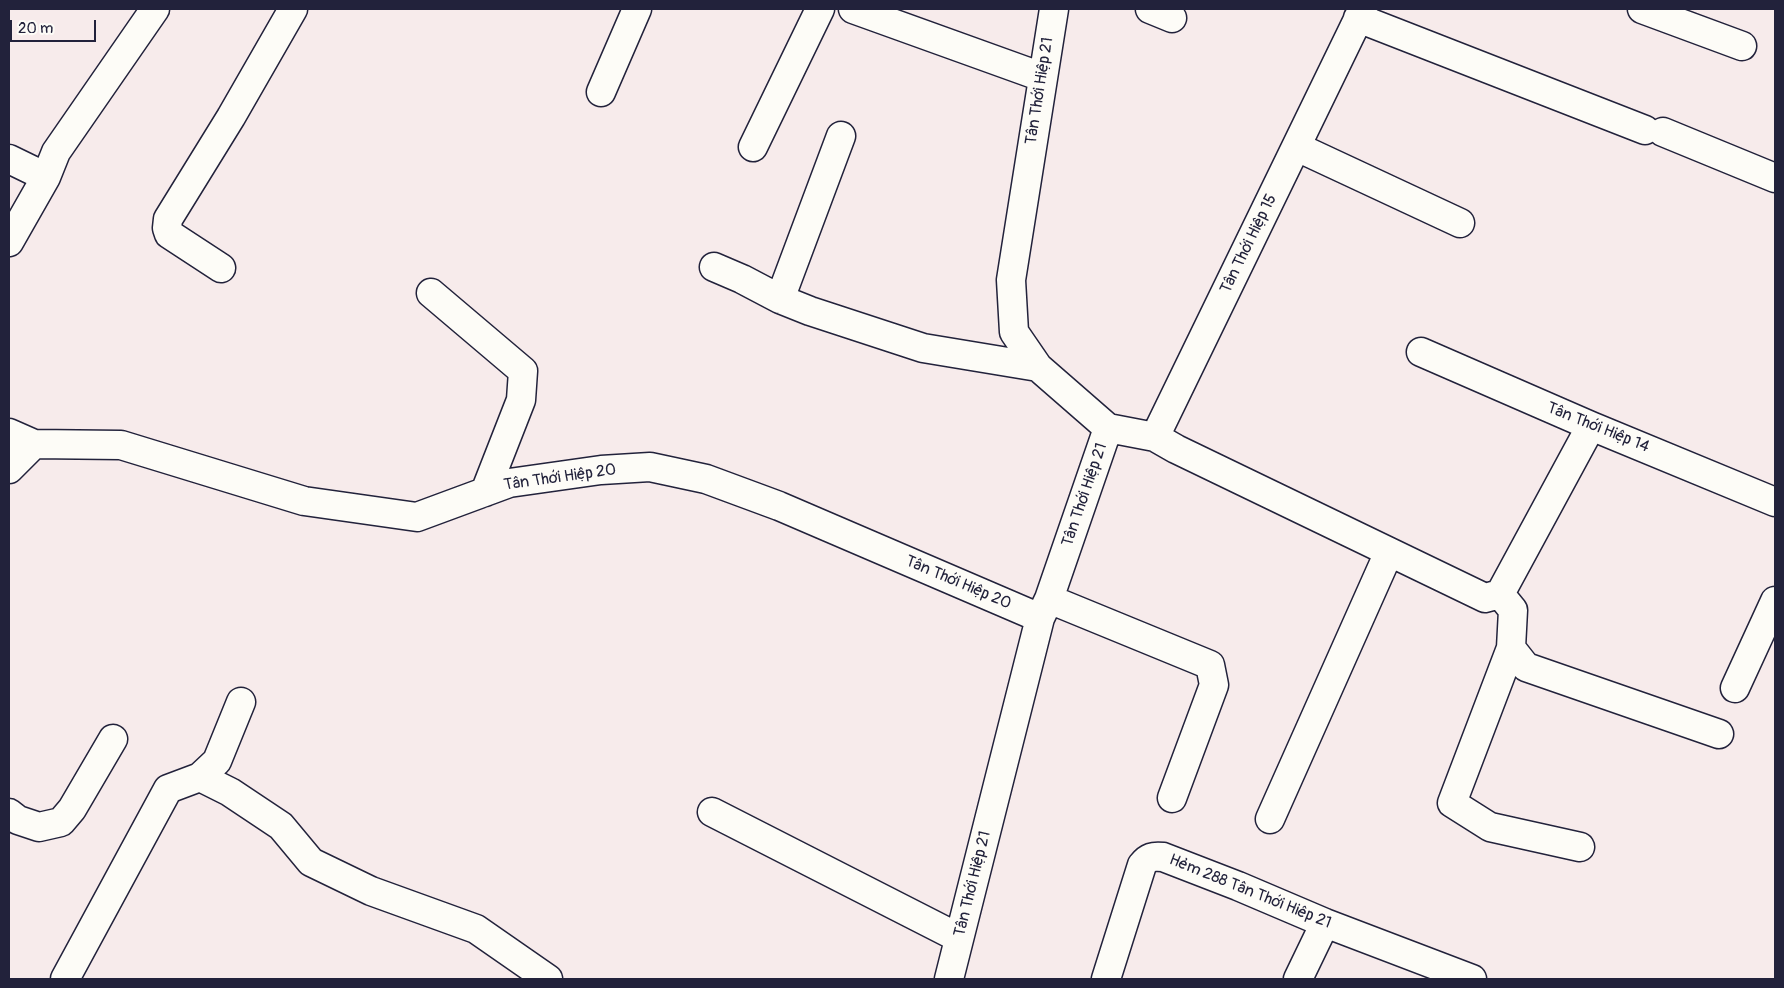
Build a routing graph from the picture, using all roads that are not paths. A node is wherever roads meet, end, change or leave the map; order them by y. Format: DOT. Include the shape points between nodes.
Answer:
graph roads {
  1 [pos="155,9"];
  2 [pos="293,9"];
  3 [pos="637,9"];
  4 [pos="820,9"];
  5 [pos="853,9"];
  6 [pos="1054,9"];
  7 [pos="1642,9"];
  8 [pos="885,14"];
  9 [pos="1361,14"];
  10 [pos="1742,46"];
  11 [pos="1042,77"];
  12 [pos="601,92"];
  13 [pos="840,136"];
  14 [pos="753,147"];
  15 [pos="1297,147"];
  16 [pos="9,159"];
  17 [pos="46,177"];
  18 [pos="1775,178"];
  19 [pos="1460,223"];
  20 [pos="9,242"];
  21 [pos="714,267"];
  22 [pos="221,268"];
  23 [pos="431,293"];
  24 [pos="780,299"];
  25 [pos="1421,352"];
  26 [pos="1038,367"];
  27 [pos="1591,426"];
  28 [pos="1108,428"];
  29 [pos="9,433"];
  30 [pos="1155,437"];
  31 [pos="34,444"];
  32 [pos="9,468"];
  33 [pos="485,492"];
  34 [pos="1775,502"];
  35 [pos="1389,552"];
  36 [pos="1500,594"];
  37 [pos="1775,601"];
  38 [pos="1045,608"];
  39 [pos="1511,648"];
  40 [pos="1735,688"];
  41 [pos="241,702"];
  42 [pos="1719,734"];
  43 [pos="113,739"];
  44 [pos="200,777"];
  45 [pos="1172,798"];
  46 [pos="712,812"];
  47 [pos="9,813"];
  48 [pos="1270,819"];
  49 [pos="1580,847"];
  50 [pos="1325,923"];
  51 [pos="959,938"];
  52 [pos="65,979"];
  53 [pos="548,979"];
  54 [pos="949,979"];
  55 [pos="1106,979"];
  56 [pos="1298,979"];
  57 [pos="1472,979"];
  1 -- 17 [label="street" via="56,152"];
  2 -- 22 [label="street" via="168,219 169,234"];
  3 -- 12 [label="street"];
  4 -- 14 [label="street"];
  5 -- 8 [label="street"];
  6 -- 11 [label="street, Tân Thới Hiệp 21"];
  7 -- 10 [label="street"];
  8 -- 11 [label="street"];
  9 -- 15 [label="street, Tân Thới Hiệp 15"];
  9 -- 18 [label="street"];
  11 -- 26 [label="street, Tân Thới Hiệp 21" via="1011,280 1014,332"];
  13 -- 24 [label="street"];
  15 -- 19 [label="street"];
  15 -- 30 [label="street, Tân Thới Hiệp 15"];
  16 -- 17 [label="street"];
  17 -- 20 [label="street"];
  21 -- 24 [label="street"];
  23 -- 33 [label="street" via="523,371 521,400"];
  24 -- 26 [label="street" via="924,348"];
  25 -- 27 [label="street, Tân Thới Hiệp 14"];
  26 -- 28 [label="street, Tân Thới Hiệp 21"];
  27 -- 34 [label="street, Tân Thới Hiệp 14"];
  27 -- 36 [label="street"];
  28 -- 30 [label="street"];
  28 -- 38 [label="street, Tân Thới Hiệp 21"];
  29 -- 31 [label="street, Tân Thới Hiệp 20"];
  30 -- 35 [label="street"];
  31 -- 32 [label="street"];
  31 -- 33 [label="street, Tân Thới Hiệp 20" via="121,445 304,501 417,517"];
  33 -- 38 [label="street, Tân Thới Hiệp 20" via="508,483 600,470 650,467 706,479"];
  35 -- 36 [label="street" via="1485,598"];
  35 -- 48 [label="street"];
  36 -- 39 [label="street" via="1513,610"];
  37 -- 40 [label="street"];
  38 -- 45 [label="street, Tân Thới Hiệp 20" via="1210,665 1214,685"];
  38 -- 51 [label="street, Tân Thới Hiệp 21"];
  39 -- 42 [label="street" via="1526,667"];
  39 -- 49 [label="street" via="1452,803 1490,827"];
  41 -- 44 [label="street" via="216,761"];
  43 -- 47 [label="street" via="61,822 39,827 18,820"];
  44 -- 52 [label="street" via="168,789"];
  44 -- 53 [label="street" via="230,792 281,826 312,862 370,890 476,929"];
  46 -- 51 [label="street"];
  50 -- 55 [label="street, Hẻm 288 Tân Thới Hiêp 21" via="1238,886 1154,856 1142,865"];
  50 -- 56 [label="street"];
  50 -- 57 [label="street, Hẻm 288 Tân Thới Hiêp 21"];
  51 -- 54 [label="street, Tân Thới Hiệp 21"];
}
